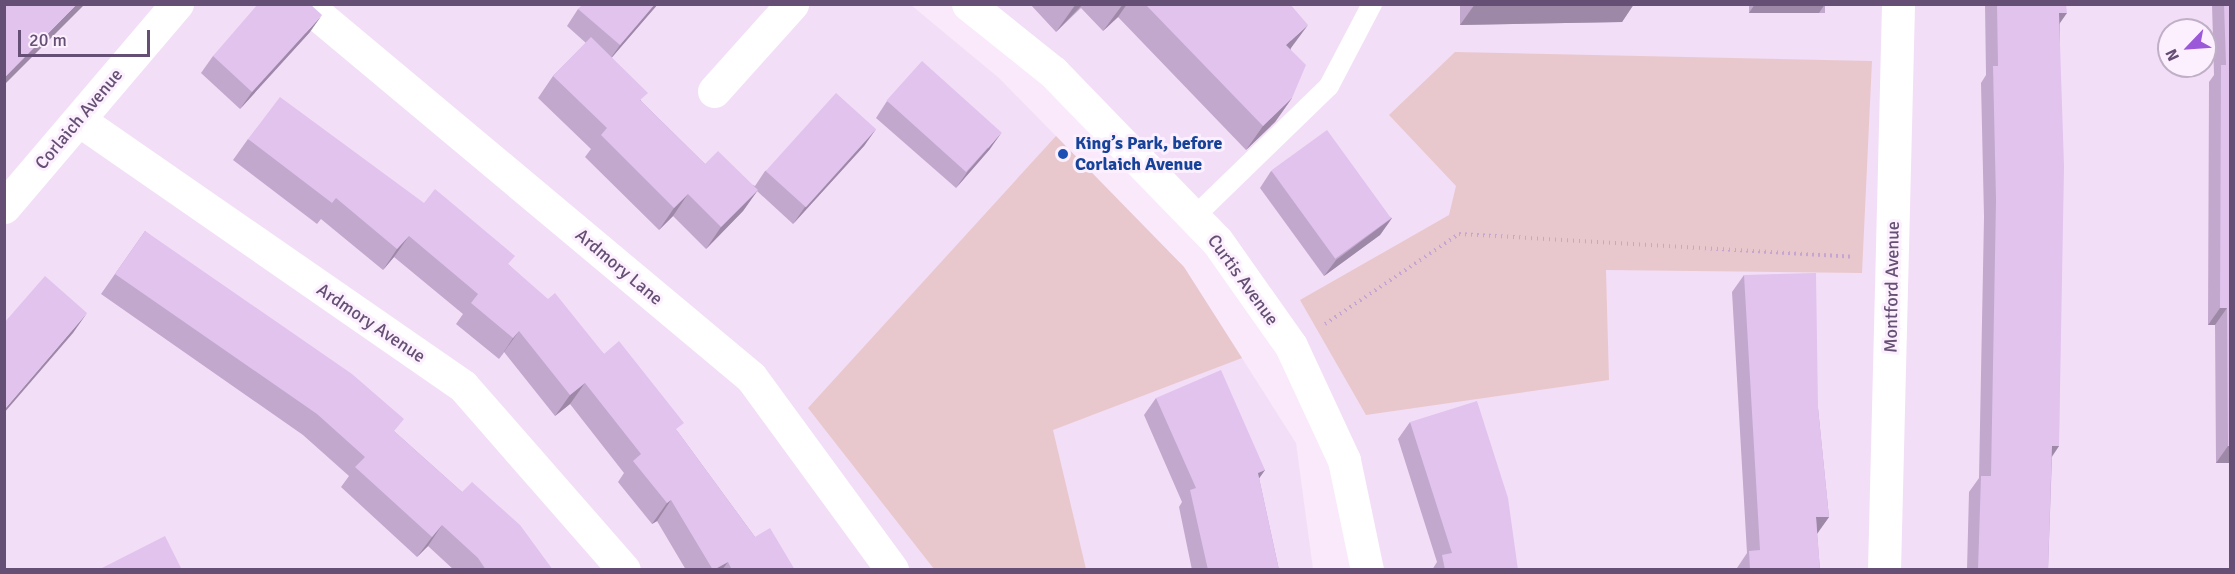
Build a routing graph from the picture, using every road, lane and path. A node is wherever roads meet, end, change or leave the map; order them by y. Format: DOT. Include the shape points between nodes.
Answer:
graph roads {
  1 [pos="177,4"];
  2 [pos="304,4"];
  3 [pos="792,4"];
  4 [pos="968,4"];
  5 [pos="1372,4"];
  6 [pos="1898,4"];
  7 [pos="714,91"];
  8 [pos="79,120"];
  9 [pos="4,207"];
  10 [pos="1194,217"];
  11 [pos="1893,259"];
  12 [pos="1292,346"];
  13 [pos="624,570"];
  14 [pos="892,570"];
  15 [pos="1367,570"];
  16 [pos="1884,570"];
  1 -- 8 [label="street, Corlaich Avenue"];
  2 -- 14 [label="street, Ardmory Lane" via="751,378"];
  3 -- 7 [label="street"];
  4 -- 10 [label="street, Curtis Avenue" via="1053,72"];
  5 -- 10 [label="lane" via="1329,86"];
  6 -- 11 [label="street, Montford Avenue"];
  8 -- 9 [label="street, Corlaich Avenue"];
  8 -- 13 [label="street, Ardmory Avenue" via="463,386"];
  10 -- 12 [label="street, Curtis Avenue"];
  11 -- 12 [label="path" via="1459,234"];
  11 -- 16 [label="street, Montford Avenue"];
  12 -- 15 [label="street, Curtis Avenue" via="1344,460"];
}
